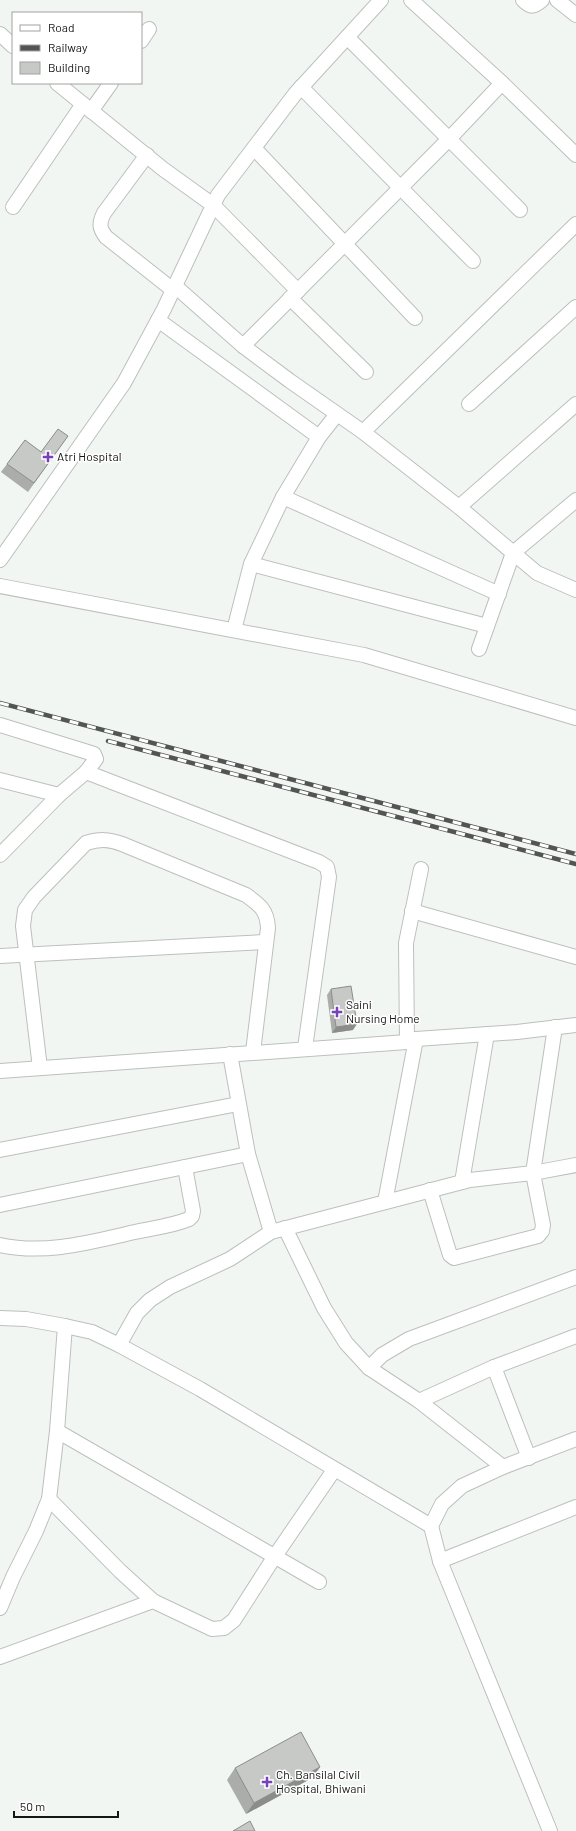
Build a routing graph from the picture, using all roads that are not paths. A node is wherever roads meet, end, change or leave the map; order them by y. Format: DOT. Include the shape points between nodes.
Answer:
graph roads {
  1 [pos="381,0"];
  2 [pos="411,0"];
  3 [pos="523,0"];
  4 [pos="542,0"];
  5 [pos="557,0"];
  6 [pos="576,15"];
  7 [pos="149,29"];
  8 [pos="0,34"];
  9 [pos="347,37"];
  10 [pos="142,39"];
  11 [pos="12,45"];
  12 [pos="502,83"];
  13 [pos="58,84"];
  14 [pos="110,84"];
  15 [pos="301,87"];
  16 [pos="87,107"];
  17 [pos="449,139"];
  18 [pos="254,148"];
  19 [pos="147,155"];
  20 [pos="576,155"];
  21 [pos="400,187"];
  22 [pos="214,205"];
  23 [pos="14,207"];
  24 [pos="520,210"];
  25 [pos="576,224"];
  26 [pos="345,244"];
  27 [pos="473,261"];
  28 [pos="174,288"];
  29 [pos="294,294"];
  30 [pos="576,307"];
  31 [pos="415,318"];
  32 [pos="158,320"];
  33 [pos="243,346"];
  34 [pos="366,372"];
  35 [pos="469,404"];
  36 [pos="576,404"];
  37 [pos="338,414"];
  38 [pos="363,432"];
  39 [pos="319,437"];
  40 [pos="283,497"];
  41 [pos="576,500"];
  42 [pos="458,507"];
  43 [pos="513,553"];
  44 [pos="0,560"];
  45 [pos="251,564"];
  46 [pos="0,586"];
  47 [pos="574,588"];
  48 [pos="499,594"];
  49 [pos="487,626"];
  50 [pos="234,630"];
  51 [pos="479,649"];
  52 [pos="576,718"];
  53 [pos="0,726"];
  54 [pos="86,772"];
  55 [pos="0,780"];
  56 [pos="59,795"];
  57 [pos="0,856"];
  58 [pos="421,869"];
  59 [pos="412,911"];
  60 [pos="265,942"];
  61 [pos="27,954"];
  62 [pos="0,956"];
  63 [pos="576,957"];
  64 [pos="576,1024"];
  65 [pos="555,1027"];
  66 [pos="487,1034"];
  67 [pos="412,1040"];
  68 [pos="305,1048"];
  69 [pos="253,1052"];
  70 [pos="230,1054"];
  71 [pos="40,1068"];
  72 [pos="0,1071"];
  73 [pos="238,1104"];
  74 [pos="0,1150"];
  75 [pos="248,1154"];
  76 [pos="576,1165"];
  77 [pos="185,1167"];
  78 [pos="533,1173"];
  79 [pos="462,1182"];
  80 [pos="430,1190"];
  81 [pos="385,1202"];
  82 [pos="0,1205"];
  83 [pos="285,1228"];
  84 [pos="271,1232"];
  85 [pos="0,1245"];
  86 [pos="576,1277"];
  87 [pos="0,1318"];
  88 [pos="65,1326"];
  89 [pos="576,1336"];
  90 [pos="119,1345"];
  91 [pos="494,1367"];
  92 [pos="369,1368"];
  93 [pos="419,1401"];
  94 [pos="58,1431"];
  95 [pos="576,1439"];
  96 [pos="528,1458"];
  97 [pos="503,1467"];
  98 [pos="334,1470"];
  99 [pos="49,1499"];
  100 [pos="576,1507"];
  101 [pos="431,1526"];
  102 [pos="275,1556"];
  103 [pos="440,1561"];
  104 [pos="319,1582"];
  105 [pos="153,1601"];
  106 [pos="0,1608"];
  107 [pos="0,1657"];
  108 [pos="550,1831"];
  1 -- 9 [label="street"];
  2 -- 12 [label="street"];
  3 -- 4 [label="street" via="531,6"];
  5 -- 6 [label="street"];
  7 -- 10 [label="street"];
  8 -- 11 [label="street"];
  9 -- 15 [label="street"];
  9 -- 17 [label="street"];
  12 -- 17 [label="street"];
  12 -- 20 [label="street"];
  13 -- 16 [label="street"];
  14 -- 16 [label="street"];
  15 -- 18 [label="street"];
  15 -- 21 [label="street"];
  16 -- 19 [label="street"];
  16 -- 23 [label="street"];
  17 -- 21 [label="street"];
  17 -- 24 [label="street"];
  18 -- 22 [label="street" via="218,195"];
  18 -- 26 [label="street"];
  19 -- 22 [label="street"];
  19 -- 28 [label="street" via="104,213 100,229"];
  21 -- 26 [label="street"];
  21 -- 27 [label="street"];
  22 -- 28 [label="street"];
  22 -- 29 [label="street"];
  25 -- 38 [label="street"];
  26 -- 29 [label="street"];
  26 -- 31 [label="street"];
  28 -- 32 [label="street"];
  28 -- 33 [label="street"];
  29 -- 33 [label="street"];
  29 -- 34 [label="street"];
  30 -- 35 [label="street"];
  32 -- 39 [label="street"];
  32 -- 44 [label="street" via="124,383"];
  33 -- 37 [label="street"];
  36 -- 42 [label="street"];
  37 -- 38 [label="street"];
  37 -- 39 [label="street"];
  38 -- 42 [label="street"];
  39 -- 40 [label="street"];
  40 -- 45 [label="street"];
  40 -- 48 [label="street"];
  41 -- 43 [label="street"];
  42 -- 43 [label="street"];
  43 -- 47 [label="street" via="538,573"];
  43 -- 48 [label="street"];
  45 -- 49 [label="street"];
  45 -- 50 [label="street"];
  46 -- 50 [label="street"];
  48 -- 49 [label="street"];
  49 -- 51 [label="street"];
  50 -- 52 [label="street" via="364,655"];
  53 -- 54 [label="street" via="94,754 96,759"];
  54 -- 56 [label="street"];
  54 -- 68 [label="street" via="327,867 329,877"];
  55 -- 56 [label="street"];
  56 -- 57 [label="street"];
  58 -- 59 [label="street"];
  59 -- 63 [label="street"];
  59 -- 67 [label="street" via="406,943"];
  60 -- 61 [label="street"];
  60 -- 61 [label="street" via="267,918 260,904 246,895 122,844 98,840 86,843 34,897 25,910 23,926"];
  60 -- 69 [label="street"];
  61 -- 62 [label="street"];
  61 -- 71 [label="street"];
  64 -- 65 [label="street"];
  65 -- 66 [label="street"];
  65 -- 78 [label="street"];
  66 -- 67 [label="street"];
  66 -- 79 [label="street"];
  67 -- 68 [label="street"];
  67 -- 81 [label="street"];
  68 -- 69 [label="street"];
  69 -- 70 [label="street"];
  70 -- 71 [label="street"];
  70 -- 73 [label="street"];
  71 -- 72 [label="street"];
  73 -- 74 [label="street"];
  73 -- 75 [label="street"];
  75 -- 77 [label="street"];
  75 -- 84 [label="street"];
  76 -- 78 [label="street"];
  77 -- 82 [label="street"];
  77 -- 85 [label="street" via="193,1211 188,1219 52,1249"];
  78 -- 79 [label="street"];
  78 -- 80 [label="street" via="543,1225 538,1236 457,1258 450,1255"];
  79 -- 80 [label="street"];
  80 -- 81 [label="street"];
  81 -- 83 [label="street"];
  83 -- 84 [label="street"];
  83 -- 92 [label="street" via="324,1308 346,1343"];
  84 -- 90 [label="street" via="230,1259 170,1287 150,1300 137,1313"];
  86 -- 92 [label="street" via="409,1339 382,1356"];
  87 -- 88 [label="street" via="26,1319"];
  88 -- 90 [label="street" via="92,1332"];
  88 -- 94 [label="street"];
  89 -- 91 [label="street"];
  90 -- 98 [label="street" via="200,1389"];
  91 -- 93 [label="street"];
  91 -- 96 [label="street"];
  92 -- 93 [label="street"];
  93 -- 97 [label="street"];
  94 -- 99 [label="street"];
  94 -- 102 [label="street"];
  95 -- 96 [label="street"];
  96 -- 97 [label="street"];
  97 -- 101 [label="street" via="462,1486 442,1504"];
  98 -- 101 [label="street"];
  98 -- 102 [label="street"];
  99 -- 105 [label="street"];
  99 -- 106 [label="street"];
  100 -- 103 [label="street"];
  101 -- 103 [label="street"];
  102 -- 104 [label="street"];
  102 -- 105 [label="street" via="234,1620 224,1628 212,1629"];
  103 -- 108 [label="street"];
  105 -- 107 [label="street"];
}
